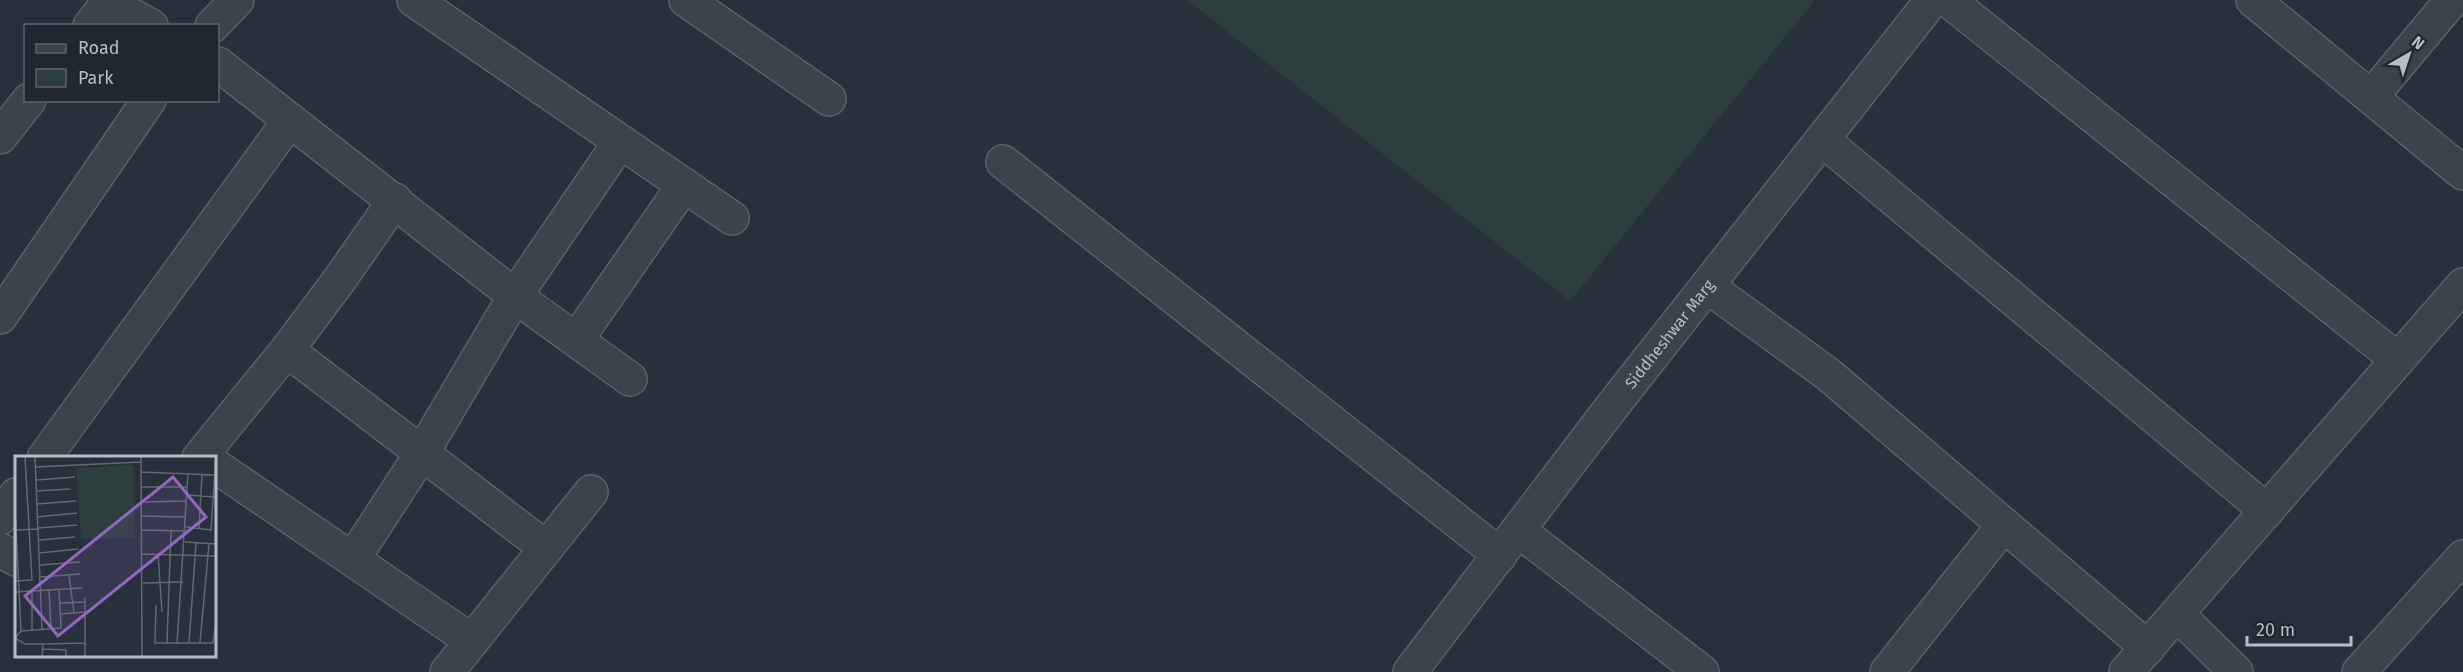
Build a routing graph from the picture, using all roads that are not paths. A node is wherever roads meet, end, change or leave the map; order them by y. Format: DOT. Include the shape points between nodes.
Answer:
graph roads {
  1 [pos="110,0"];
  2 [pos="237,0"];
  3 [pos="414,0"];
  4 [pos="686,0"];
  5 [pos="1932,0"];
  6 [pos="1948,0"];
  7 [pos="2253,0"];
  8 [pos="2452,0"];
  9 [pos="92,24"];
  10 [pos="148,24"];
  11 [pos="214,24"];
  12 [pos="219,65"];
  13 [pos="2371,97"];
  14 [pos="829,99"];
  15 [pos="27,102"];
  16 [pos="148,102"];
  17 [pos="290,120"];
  18 [pos="0,137"];
  19 [pos="1823,140"];
  20 [pos="620,142"];
  21 [pos="1003,162"];
  22 [pos="2463,173"];
  23 [pos="684,185"];
  24 [pos="395,200"];
  25 [pos="732,218"];
  26 [pos="1707,286"];
  27 [pos="515,296"];
  28 [pos="2458,301"];
  29 [pos="0,316"];
  30 [pos="577,339"];
  31 [pos="287,350"];
  32 [pos="2398,360"];
  33 [pos="630,379"];
  34 [pos="422,453"];
  35 [pos="45,456"];
  36 [pos="206,456"];
  37 [pos="216,467"];
  38 [pos="591,492"];
  39 [pos="15,496"];
  40 [pos="2267,511"];
  41 [pos="0,518"];
  42 [pos="2004,525"];
  43 [pos="1509,542"];
  44 [pos="546,548"];
  45 [pos="0,550"];
  46 [pos="2463,557"];
  47 [pos="15,559"];
  48 [pos="353,560"];
  49 [pos="2177,614"];
  50 [pos="472,641"];
  51 [pos="2148,648"];
  52 [pos="1687,667"];
  53 [pos="447,672"];
  54 [pos="1410,672"];
  55 [pos="1887,672"];
  56 [pos="2126,672"];
  57 [pos="2236,672"];
  58 [pos="2359,672"];
  1 -- 9 [label="street"];
  1 -- 10 [label="street"];
  2 -- 11 [label="street"];
  3 -- 20 [label="street"];
  4 -- 14 [label="street"];
  5 -- 19 [label="street, Siddheshwar Marg"];
  6 -- 32 [label="street"];
  7 -- 13 [label="street"];
  8 -- 13 [label="street"];
  12 -- 17 [label="street"];
  13 -- 22 [label="street"];
  15 -- 18 [label="street"];
  16 -- 29 [label="street"];
  17 -- 24 [label="street"];
  17 -- 35 [label="street"];
  19 -- 26 [label="street, Siddheshwar Marg"];
  19 -- 40 [label="street"];
  20 -- 23 [label="street"];
  20 -- 27 [label="street"];
  21 -- 43 [label="street"];
  23 -- 25 [label="street"];
  23 -- 30 [label="street"];
  24 -- 27 [label="street"];
  24 -- 31 [label="street"];
  26 -- 42 [label="street" via="1829,375"];
  26 -- 43 [label="street, Siddheshwar Marg"];
  27 -- 30 [label="street"];
  27 -- 34 [label="street"];
  28 -- 32 [label="street"];
  30 -- 33 [label="street"];
  31 -- 34 [label="street"];
  31 -- 36 [label="street"];
  32 -- 40 [label="street"];
  34 -- 44 [label="street"];
  34 -- 48 [label="street"];
  37 -- 48 [label="street"];
  38 -- 44 [label="street"];
  39 -- 41 [label="street"];
  40 -- 49 [label="street"];
  42 -- 51 [label="street"];
  42 -- 55 [label="street"];
  43 -- 52 [label="street"];
  43 -- 54 [label="street, Siddheshwar Marg"];
  44 -- 50 [label="street"];
  45 -- 47 [label="street"];
  46 -- 58 [label="street"];
  48 -- 50 [label="street"];
  49 -- 51 [label="street"];
  49 -- 57 [label="street"];
  50 -- 53 [label="street"];
  51 -- 56 [label="street"];
}
